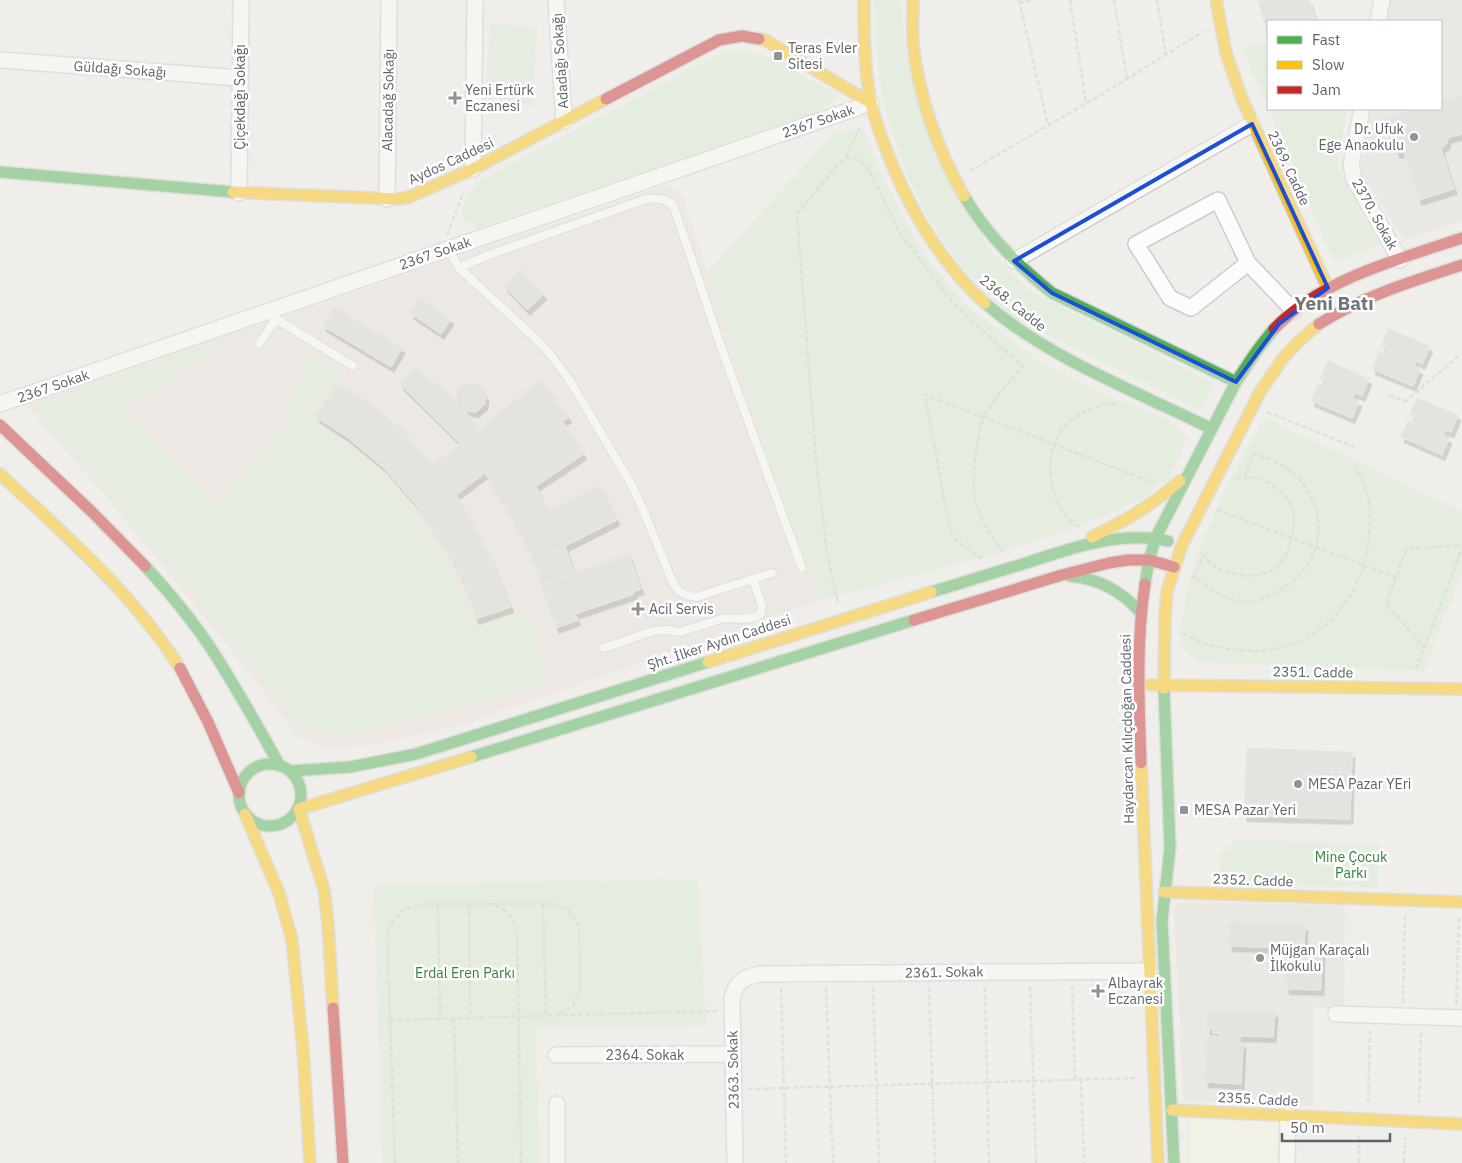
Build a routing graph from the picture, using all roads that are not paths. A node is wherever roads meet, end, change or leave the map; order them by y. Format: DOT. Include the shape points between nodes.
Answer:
graph roads {
  1 [pos="241,0"];
  2 [pos="389,0"];
  3 [pos="475,0"];
  4 [pos="556,0"];
  5 [pos="864,0"];
  6 [pos="912,0"];
  7 [pos="1216,0"];
  8 [pos="1382,0"];
  9 [pos="1378,20"];
  10 [pos="0,60"];
  11 [pos="240,78"];
  12 [pos="871,103"];
  13 [pos="1362,110"];
  14 [pos="564,121"];
  15 [pos="1252,124"];
  16 [pos="473,169"];
  17 [pos="0,172"];
  18 [pos="239,193"];
  19 [pos="387,199"];
  20 [pos="1462,238"];
  21 [pos="444,250"];
  22 [pos="1400,260"];
  23 [pos="1014,261"];
  24 [pos="1248,263"];
  25 [pos="1462,265"];
  26 [pos="460,268"];
  27 [pos="1328,288"];
  28 [pos="1294,311"];
  29 [pos="273,315"];
  30 [pos="259,344"];
  31 [pos="353,366"];
  32 [pos="1236,382"];
  33 [pos="0,404"];
  34 [pos="0,425"];
  35 [pos="1212,429"];
  36 [pos="1189,472"];
  37 [pos="0,474"];
  38 [pos="1156,537"];
  39 [pos="1182,545"];
  40 [pos="1057,553"];
  41 [pos="1149,560"];
  42 [pos="1174,567"];
  43 [pos="802,568"];
  44 [pos="772,573"];
  45 [pos="1062,575"];
  46 [pos="753,579"];
  47 [pos="1140,613"];
  48 [pos="604,648"];
  49 [pos="1164,684"];
  50 [pos="1138,685"];
  51 [pos="622,689"];
  52 [pos="1462,689"];
  53 [pos="628,709"];
  54 [pos="285,768"];
  55 [pos="239,793"];
  56 [pos="299,809"];
  57 [pos="245,814"];
  58 [pos="1164,892"];
  59 [pos="1461,902"];
  60 [pos="1149,970"];
  61 [pos="741,980"];
  62 [pos="1336,1014"];
  63 [pos="1458,1018"];
  64 [pos="733,1054"];
  65 [pos="556,1055"];
  66 [pos="557,1104"];
  67 [pos="1172,1110"];
  68 [pos="1288,1116"];
  69 [pos="1462,1124"];
  70 [pos="310,1163"];
  71 [pos="343,1163"];
  72 [pos="557,1163"];
  73 [pos="735,1163"];
  74 [pos="1158,1163"];
  75 [pos="1174,1163"];
  76 [pos="1287,1163"];
  1 -- 11 [label="street, Çiçekdağı Sokağı"];
  2 -- 19 [label="street, Alacadağ Sokağı"];
  3 -- 16 [label="street"];
  4 -- 14 [label="street, Adadağı Sokağı"];
  5 -- 12 [label="main road, 2368. Cadde" via="865,60"];
  6 -- 23 [label="main road" via="913,41 921,87 936,138 954,180 978,218"];
  7 -- 15 [label="main road, 2369. Cadde" via="1226,53"];
  8 -- 9 [label="street"];
  10 -- 11 [label="street, Güldağı Sokağı"];
  11 -- 18 [label="street, Çiçekdağı Sokağı"];
  12 -- 14 [label="main road, Aydos Caddesi" via="765,40 745,35 719,40"];
  12 -- 21 [label="street, 2367 Sokak"];
  12 -- 35 [label="main road, 2368. Cadde" via="894,170 914,215 932,244 976,295 1050,350"];
  13 -- 22 [label="street, 2370. Sokak" via="1352,172"];
  14 -- 16 [label="main road, Aydos Caddesi"];
  15 -- 23 [label="street"];
  15 -- 27 [label="main road, 2369. Cadde"];
  16 -- 19 [label="main road, Aydos Caddesi" via="409,197"];
  17 -- 18 [label="main road, Aydos Caddesi"];
  18 -- 19 [label="main road, Aydos Caddesi"];
  20 -- 22 [label="main road, Haydarcan Kılıçdoğan Caddesi"];
  21 -- 26 [label="lane"];
  21 -- 29 [label="street, 2367 Sokak"];
  22 -- 27 [label="main road, Haydarcan Kılıçdoğan Caddesi"];
  23 -- 32 [label="main road" via="1052,293"];
  24 -- 24 [label="street" via="1218,200 1136,244 1170,298 1191,308"];
  24 -- 28 [label="street"];
  25 -- 39 [label="main road" via="1360,302 1334,315 1310,332 1280,361 1258,392"];
  26 -- 43 [label="lane" via="646,199 658,198 673,205"];
  26 -- 46 [label="lane" via="536,339 570,381 630,482 677,590 696,597"];
  27 -- 28 [label="main road, Haydarcan Kılıçdoğan Caddesi"];
  28 -- 32 [label="main road, Haydarcan Kılıçdoğan Caddesi" via="1264,342"];
  29 -- 30 [label="lane"];
  29 -- 31 [label="lane"];
  29 -- 33 [label="street, 2367 Sokak"];
  32 -- 35 [label="main road, Haydarcan Kılıçdoğan Caddesi"];
  34 -- 54 [label="main road" via="136,556 180,606 215,655"];
  35 -- 36 [label="main road, Haydarcan Kılıçdoğan Caddesi"];
  36 -- 38 [label="main road, Haydarcan Kılıçdoğan Caddesi"];
  36 -- 40 [label="main road" via="1140,512"];
  37 -- 55 [label="main road" via="111,579 146,619 170,652 206,714"];
  38 -- 39 [label="main road"];
  38 -- 40 [label="main road, Şht. İlker Aydın Caddesi" via="1094,544"];
  38 -- 41 [label="main road, Haydarcan Kılıçdoğan Caddesi"];
  39 -- 42 [label="main road"];
  40 -- 51 [label="main road, Şht. İlker Aydın Caddesi"];
  41 -- 42 [label="main road"];
  41 -- 45 [label="main road" via="1109,563"];
  41 -- 47 [label="main road, Haydarcan Kılıçdoğan Caddesi"];
  42 -- 49 [label="main road" via="1167,591"];
  44 -- 46 [label="lane"];
  45 -- 47 [label="main road" via="1082,576 1112,586"];
  45 -- 53 [label="main road"];
  46 -- 48 [label="lane" via="762,606 758,616 725,618 680,632 653,631"];
  47 -- 50 [label="main road, Haydarcan Kılıçdoğan Caddesi"];
  49 -- 50 [label="main road, 2351. Cadde"];
  49 -- 52 [label="main road, 2351. Cadde"];
  49 -- 58 [label="main road" via="1170,848"];
  50 -- 60 [label="main road, Haydarcan Kılıçdoğan Caddesi"];
  51 -- 53 [label="main road"];
  51 -- 54 [label="main road, Şht. İlker Aydın Caddesi" via="416,754 350,767"];
  53 -- 56 [label="main road"];
  54 -- 55 [label="main road" via="271,764 260,766 244,778"];
  54 -- 56 [label="main road" via="301,788"];
  55 -- 57 [label="main road"];
  56 -- 57 [label="main road" via="293,817 275,826 255,823"];
  56 -- 71 [label="main road" via="324,890"];
  57 -- 70 [label="main road" via="279,893 292,940"];
  58 -- 59 [label="main road, 2352. Cadde"];
  58 -- 67 [label="main road" via="1162,921"];
  60 -- 61 [label="street, 2361. Sokak" via="761,974"];
  60 -- 74 [label="main road, Haydarcan Kılıçdoğan Caddesi"];
  61 -- 64 [label="street, 2363. Sokak" via="734,989"];
  62 -- 63 [label="street"];
  64 -- 65 [label="street, 2364. Sokak"];
  64 -- 73 [label="street, 2363. Sokak"];
  66 -- 72 [label="street"];
  67 -- 68 [label="main road, 2355. Cadde"];
  67 -- 75 [label="main road"];
  68 -- 69 [label="main road, 2355. Cadde"];
  68 -- 76 [label="street"];
}
